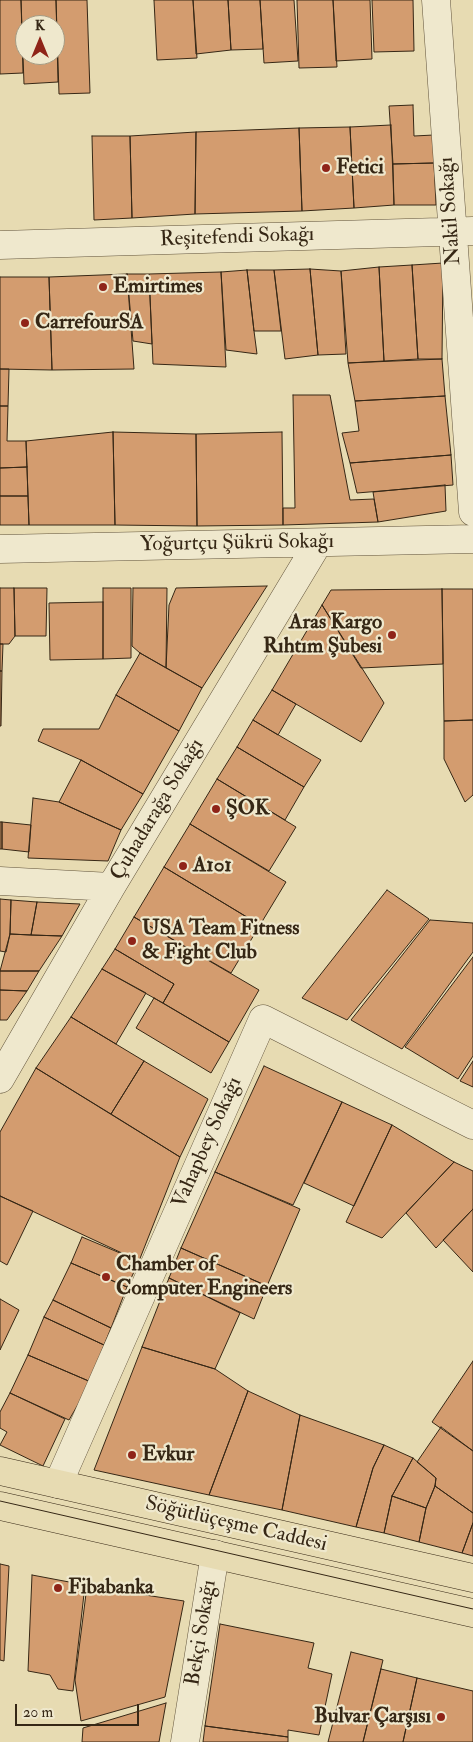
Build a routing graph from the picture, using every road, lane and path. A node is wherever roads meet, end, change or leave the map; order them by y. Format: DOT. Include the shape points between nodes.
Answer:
graph roads {
  1 [pos="436,0"];
  2 [pos="463,232"];
  3 [pos="0,245"];
  4 [pos="473,512"];
  5 [pos="473,539"];
  6 [pos="318,542"];
  7 [pos="0,549"];
  8 [pos="0,881"];
  9 [pos="111,887"];
  10 [pos="0,1079"];
  11 [pos="473,1125"];
  12 [pos="0,1471"];
  13 [pos="58,1484"];
  14 [pos="0,1506"];
  15 [pos="215,1554"];
  16 [pos="473,1578"];
  17 [pos="473,1613"];
  18 [pos="185,1742"];
  1 -- 2 [label="street, Nakil Sokağı"];
  2 -- 3 [label="street, Reşitefendi Sokağı"];
  2 -- 4 [label="street, Nakil Sokağı"];
  5 -- 6 [label="street, Yoğurtçu Şükrü Sokağı"];
  6 -- 7 [label="street, Yoğurtçu Şükrü Sokağı"];
  6 -- 9 [label="street, Çuhadarağa Sokağı"];
  8 -- 9 [label="street"];
  9 -- 10 [label="street, Çuhadarağa Sokağı"];
  11 -- 13 [label="street, Vahapbey Sokağı" via="262,1018"];
  12 -- 13 [label="main road, Söğütlüçeşme Caddesi"];
  13 -- 16 [label="main road, Söğütlüçeşme Caddesi"];
  14 -- 15 [label="main road, Söğütlüçeşme Caddesi"];
  15 -- 17 [label="main road, Söğütlüçeşme Caddesi"];
  15 -- 18 [label="street, Bekçi Sokağı"];
}
